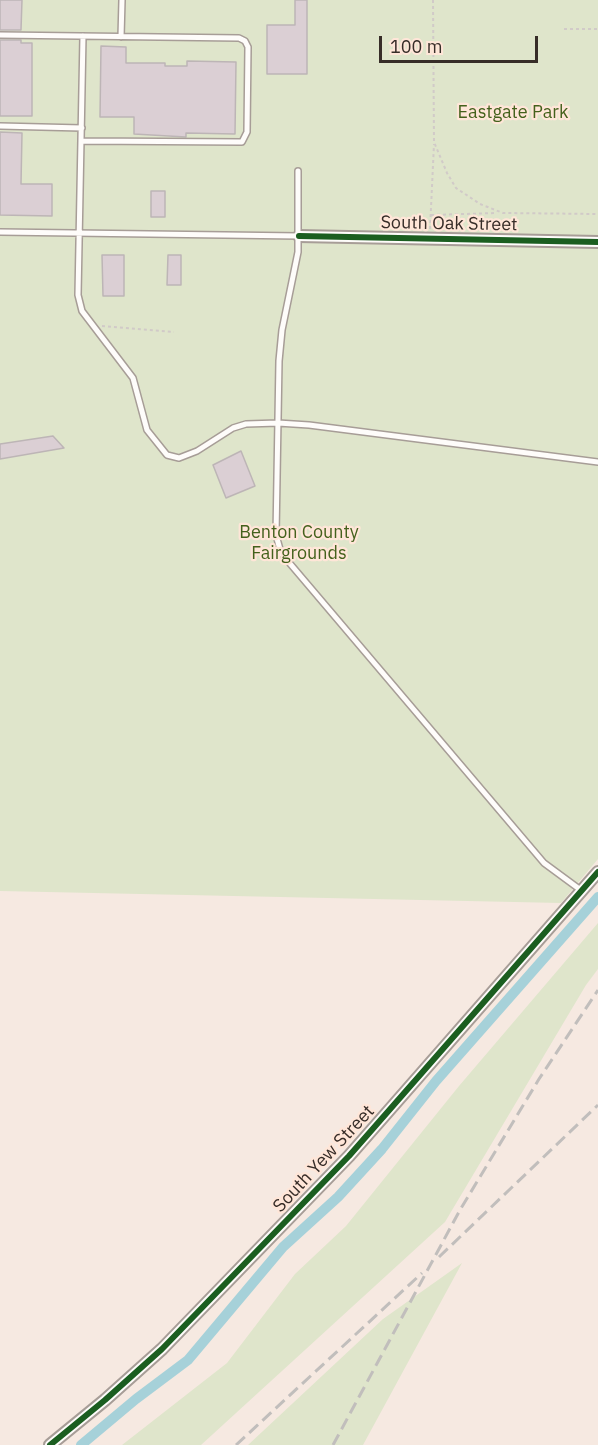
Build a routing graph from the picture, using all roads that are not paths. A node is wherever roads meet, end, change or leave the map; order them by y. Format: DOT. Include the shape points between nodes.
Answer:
graph roads {
  1 [pos="122,0"];
  2 [pos="0,35"];
  3 [pos="83,36"];
  4 [pos="121,37"];
  5 [pos="0,126"];
  6 [pos="81,128"];
  7 [pos="81,141"];
  8 [pos="298,171"];
  9 [pos="0,232"];
  10 [pos="80,232"];
  11 [pos="299,236"];
  12 [pos="598,243"];
  13 [pos="278,423"];
  14 [pos="598,462"];
  15 [pos="598,872"];
  16 [pos="582,891"];
  17 [pos="50,1445"];
  1 -- 4 [label="lane"];
  2 -- 3 [label="lane"];
  3 -- 4 [label="lane"];
  3 -- 6 [label="lane"];
  4 -- 7 [label="lane" via="245,41 245,139"];
  5 -- 6 [label="lane"];
  6 -- 7 [label="lane"];
  7 -- 10 [label="lane"];
  8 -- 11 [label="lane"];
  9 -- 10 [label="lane"];
  10 -- 11 [label="lane"];
  10 -- 13 [label="lane" via="81,311 133,378 147,430 167,455 178,458 197,451 246,424"];
  11 -- 12 [label="street, South Oak Street"];
  11 -- 13 [label="lane" via="282,330"];
  13 -- 14 [label="lane"];
  13 -- 16 [label="lane" via="276,535 281,553 544,863"];
  15 -- 16 [label="street, South Yew Street"];
  16 -- 17 [label="street, South Yew Street" via="349,1156 162,1349"];
}
